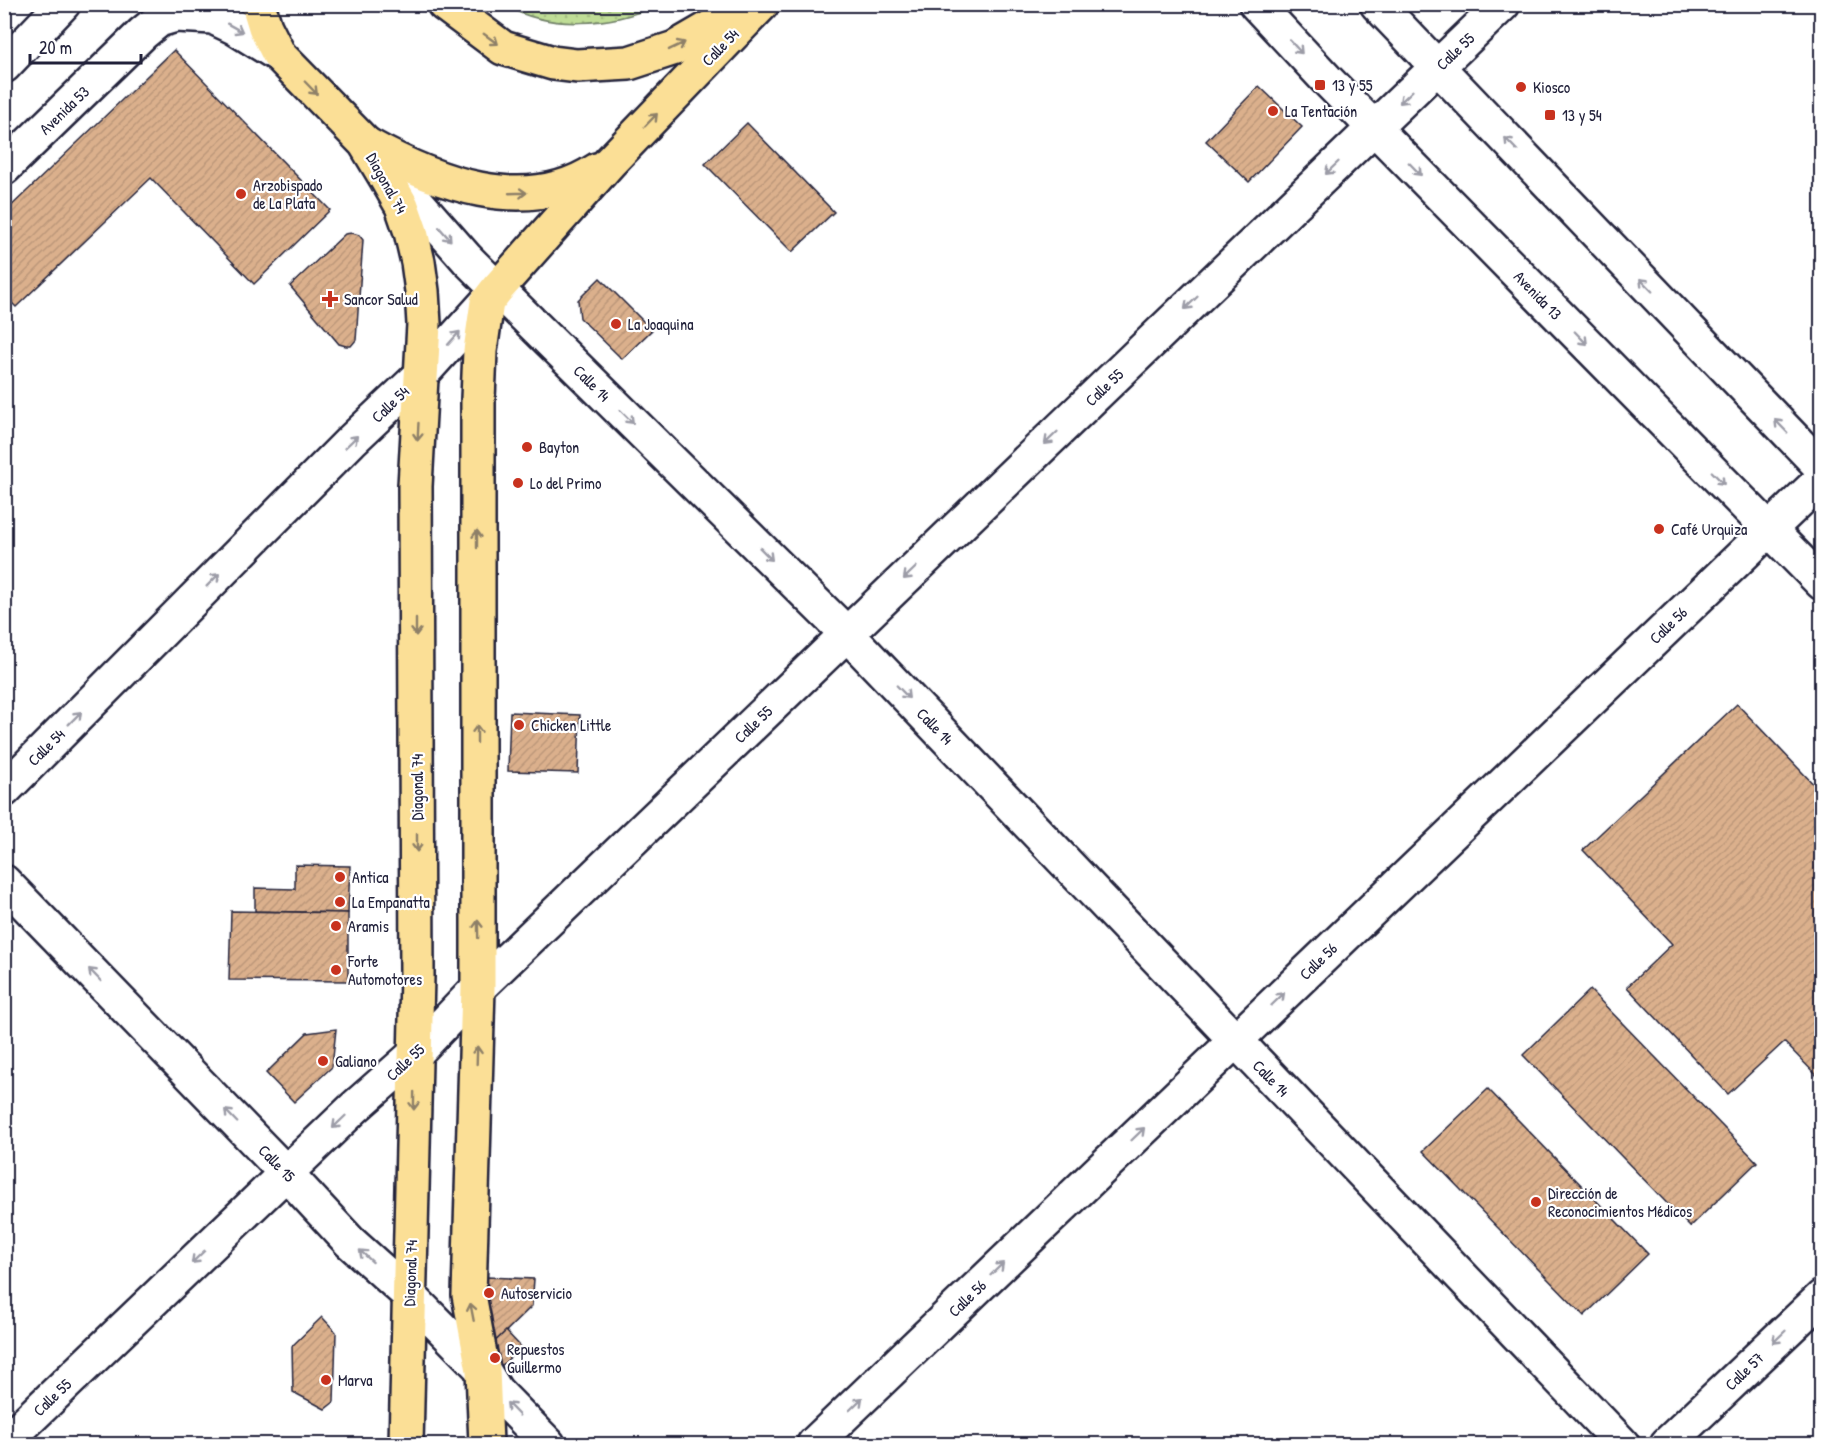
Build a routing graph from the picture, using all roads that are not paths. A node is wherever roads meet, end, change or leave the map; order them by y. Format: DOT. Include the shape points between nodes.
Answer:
graph roads {
  1 [pos="63,4"];
  2 [pos="258,4"];
  3 [pos="444,4"];
  4 [pos="750,4"];
  5 [pos="762,4"];
  6 [pos="1256,4"];
  7 [pos="1377,4"];
  8 [pos="1503,4"];
  9 [pos="279,55"];
  10 [pos="4,66"];
  11 [pos="1437,67"];
  12 [pos="1374,128"];
  13 [pos="365,143"];
  14 [pos="610,162"];
  15 [pos="4,168"];
  16 [pos="492,296"];
  17 [pos="422,374"];
  18 [pos="1821,468"];
  19 [pos="1821,478"];
  20 [pos="1768,529"];
  21 [pos="1821,583"];
  22 [pos="847,634"];
  23 [pos="4,789"];
  24 [pos="4,882"];
  25 [pos="478,988"];
  26 [pos="1235,1040"];
  27 [pos="414,1055"];
  28 [pos="286,1173"];
  29 [pos="409,1295"];
  30 [pos="1821,1297"];
  31 [pos="483,1370"];
  32 [pos="4,1443"];
  33 [pos="406,1444"];
  34 [pos="486,1444"];
  35 [pos="548,1444"];
  36 [pos="814,1444"];
  37 [pos="1622,1444"];
  38 [pos="1667,1444"];
  1 -- 10 [label="street"];
  2 -- 9 [label="main road, Calle 14"];
  3 -- 4 [label="main road, one-way" via="503,48 578,66 628,63 675,48"];
  14 -- 5 [label="main road, Calle 54, one-way"];
  6 -- 12 [label="street, Avenida 13, one-way"];
  7 -- 11 [label="street"];
  8 -- 11 [label="street, Calle 55"];
  9 -- 13 [label="main road, Calle 14, one-way"];
  15 -- 9 [label="street, Avenida 53, one-way" via="159,20 176,15 213,17"];
  11 -- 12 [label="street, Calle 55, one-way"];
  18 -- 11 [label="street, one-way"];
  12 -- 20 [label="street, Avenida 13, one-way"];
  12 -- 22 [label="street, Calle 55, one-way"];
  13 -- 14 [label="main road, one-way" via="414,169 493,192 538,192 568,185"];
  13 -- 16 [label="street, Calle 14, one-way" via="467,259"];
  13 -- 17 [label="main road, Diagonal 74" via="402,206 411,232 422,291"];
  14 -- 16 [label="main road, Calle 54"];
  17 -- 16 [label="street, Calle 54, one-way"];
  16 -- 22 [label="street, Calle 14, one-way"];
  25 -- 16 [label="main road, one-way" via="477,456 480,351"];
  23 -- 17 [label="street, Calle 54, one-way"];
  17 -- 27 [label="main road, Diagonal 74, one-way" via="415,486"];
  19 -- 20 [label="street, Calle 56"];
  20 -- 21 [label="street, Avenida 13"];
  26 -- 20 [label="street, Calle 56, one-way"];
  22 -- 25 [label="street, Calle 55"];
  22 -- 26 [label="street, Calle 14, one-way"];
  28 -- 24 [label="street, Calle 15, one-way"];
  25 -- 27 [label="street, Calle 55"];
  31 -- 25 [label="main road, one-way" via="469,1295"];
  36 -- 26 [label="street, Calle 56, one-way"];
  26 -- 37 [label="street, Calle 14"];
  27 -- 28 [label="street, Calle 55, one-way"];
  27 -- 29 [label="main road, Diagonal 74, one-way"];
  29 -- 28 [label="street, Calle 15, one-way" via="350,1242"];
  28 -- 32 [label="street, Calle 55, one-way"];
  29 -- 31 [label="street, Calle 15"];
  29 -- 33 [label="main road, Diagonal 74"];
  30 -- 38 [label="street, Calle 57, one-way"];
  31 -- 34 [label="main road"];
  35 -- 31 [label="street, Calle 15, one-way" via="496,1391"];
}
